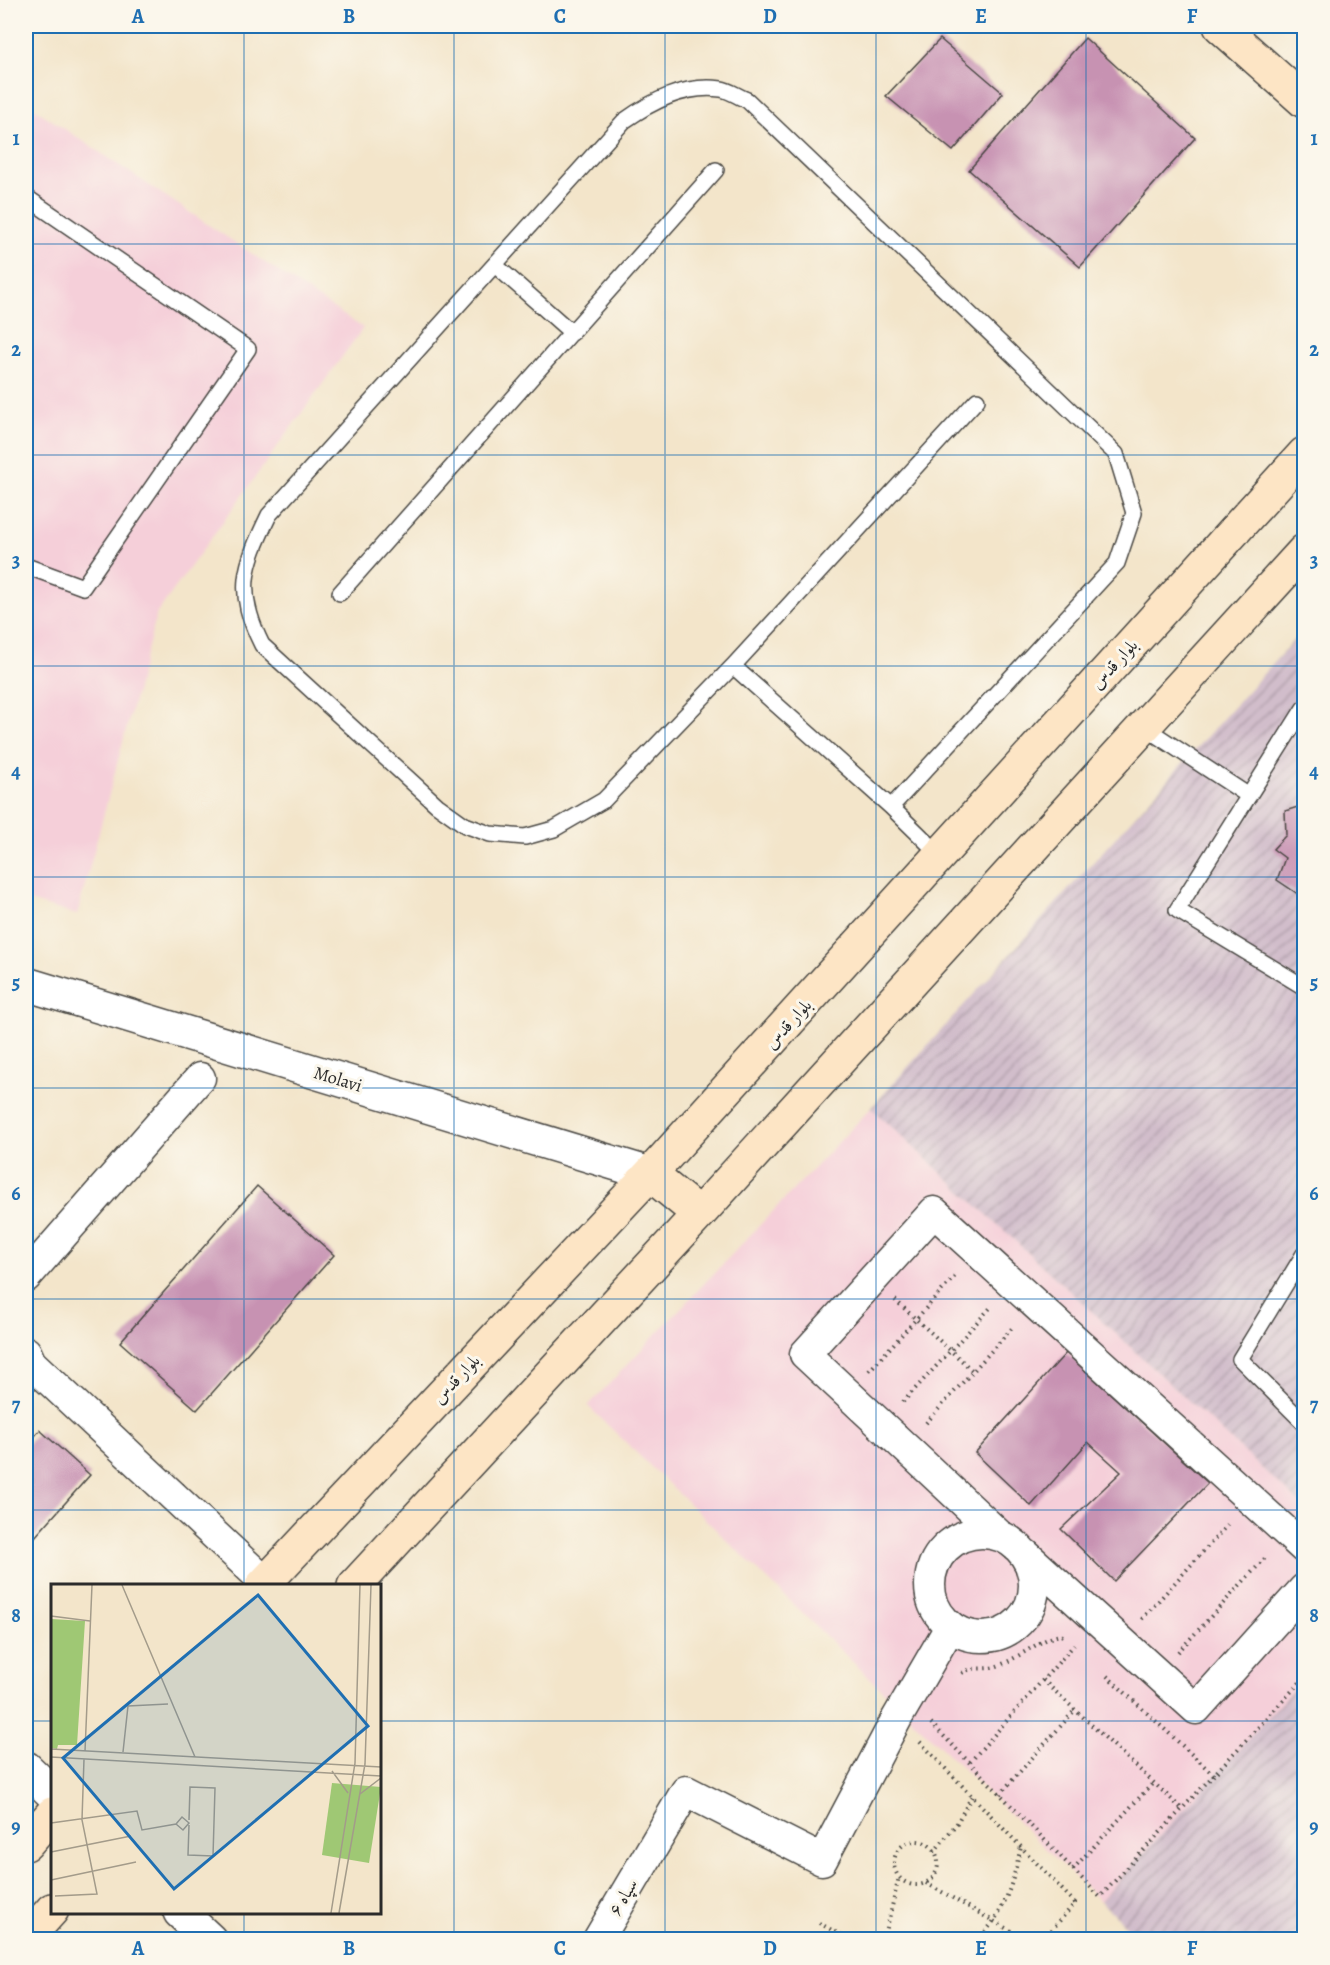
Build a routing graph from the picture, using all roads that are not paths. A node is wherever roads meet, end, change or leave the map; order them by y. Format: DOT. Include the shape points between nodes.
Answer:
graph roads {
  1 [pos="1220,26"];
  2 [pos="1305,101"];
  3 [pos="716,170"];
  4 [pos="26,197"];
  5 [pos="495,265"];
  6 [pos="572,333"];
  7 [pos="977,400"];
  8 [pos="1305,454"];
  9 [pos="1305,551"];
  10 [pos="26,566"];
  11 [pos="340,593"];
  12 [pos="733,666"];
  13 [pos="1305,708"];
  14 [pos="1144,727"];
  15 [pos="1249,796"];
  16 [pos="891,807"];
  17 [pos="941,856"];
  18 [pos="26,984"];
  19 [pos="1305,987"];
  20 [pos="200,1078"];
  21 [pos="650,1174"];
  22 [pos="699,1214"];
  23 [pos="1305,1254"];
  24 [pos="26,1277"];
  25 [pos="26,1352"];
  26 [pos="1305,1423"];
  27 [pos="999,1535"];
  28 [pos="1296,1540"];
  29 [pos="1025,1554"];
  30 [pos="263,1584"];
  31 [pos="356,1584"];
  32 [pos="1305,1588"];
  33 [pos="950,1627"];
  34 [pos="26,1768"];
  35 [pos="51,1791"];
  36 [pos="51,1815"];
  37 [pos="26,1844"];
  38 [pos="51,1911"];
  39 [pos="182,1914"];
  40 [pos="26,1940"];
  41 [pos="210,1940"];
  42 [pos="598,1940"];
  1 -- 2 [label="main road"];
  3 -- 6 [label="lane"];
  4 -- 10 [label="lane" via="248,349 82,587"];
  5 -- 6 [label="lane"];
  5 -- 12 [label="lane" via="268,515 249,555 244,590 248,618 262,645 437,805 465,825 490,834 525,837 554,829 604,800"];
  5 -- 16 [label="lane" via="624,121 652,101 688,90 722,88 747,100 1116,454 1134,513 1117,562"];
  6 -- 11 [label="lane"];
  7 -- 12 [label="lane"];
  8 -- 17 [label="main road, بلوار قدس"];
  9 -- 14 [label="main road"];
  12 -- 16 [label="lane"];
  13 -- 15 [label="lane"];
  14 -- 15 [label="lane"];
  14 -- 22 [label="main road"];
  15 -- 19 [label="lane" via="1177,909"];
  16 -- 17 [label="lane"];
  17 -- 21 [label="main road, بلوار قدس"];
  18 -- 21 [label="street, Molavi"];
  20 -- 24 [label="street"];
  21 -- 22 [label="main road"];
  21 -- 30 [label="main road, بلوار قدس"];
  22 -- 31 [label="main road"];
  23 -- 26 [label="lane" via="1240,1359"];
  25 -- 30 [label="street" via="31,1364"];
  27 -- 28 [label="street" via="805,1354 934,1212"];
  27 -- 29 [label="street"];
  27 -- 33 [label="street" via="967,1534 952,1542 936,1560 929,1584 932,1600"];
  29 -- 32 [label="street" via="1196,1708"];
  29 -- 33 [label="street" via="1034,1585 1032,1602 1018,1622 997,1635 981,1637"];
  33 -- 42 [label="street, سپاه ۶" via="902,1708 822,1860 686,1791"];
  34 -- 35 [label="street"];
  36 -- 37 [label="main road"];
  38 -- 40 [label="main road"];
  39 -- 41 [label="street"];
}
